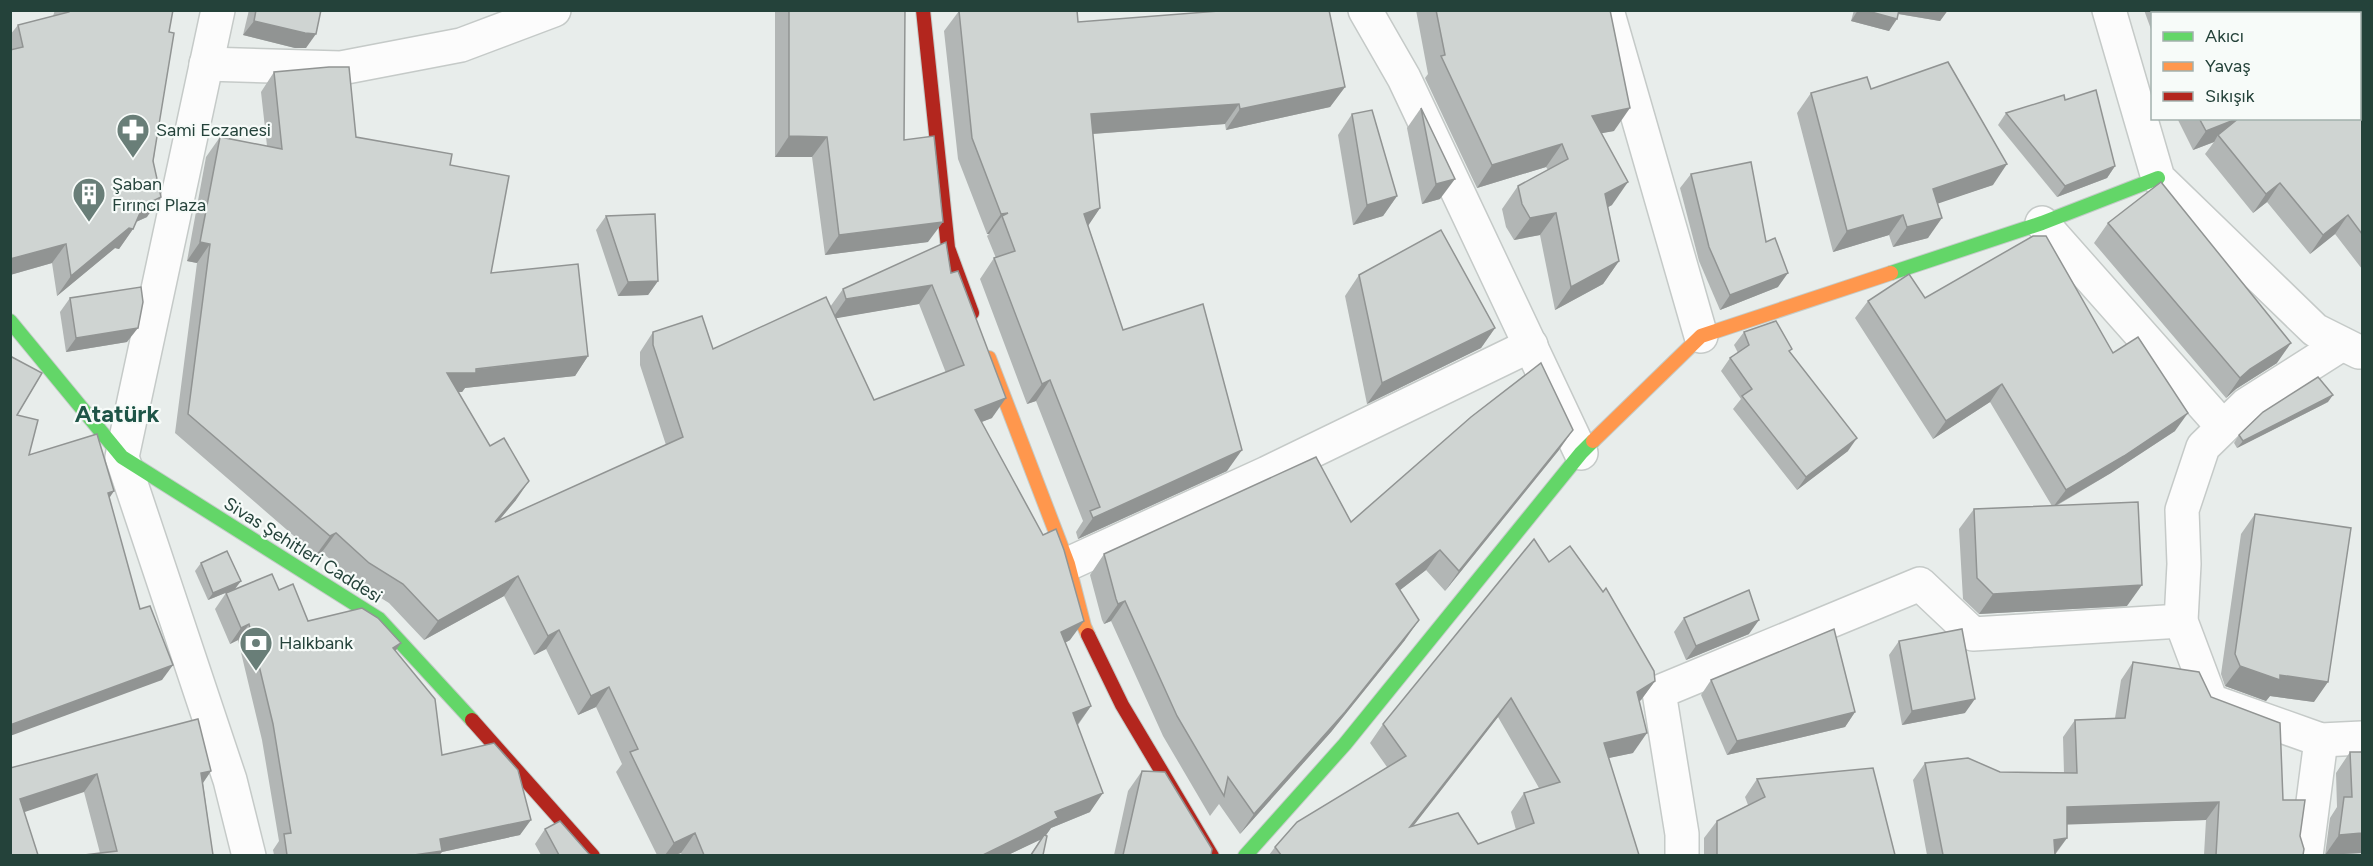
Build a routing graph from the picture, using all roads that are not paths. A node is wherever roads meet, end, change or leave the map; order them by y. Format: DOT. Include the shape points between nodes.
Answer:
graph roads {
  1 [pos="218,10"];
  2 [pos="554,10"];
  3 [pos="924,10"];
  4 [pos="1365,10"];
  5 [pos="1607,10"];
  6 [pos="2109,10"];
  7 [pos="206,64"];
  8 [pos="2158,178"];
  9 [pos="2042,223"];
  10 [pos="10,321"];
  11 [pos="976,324"];
  12 [pos="1701,336"];
  13 [pos="1531,345"];
  14 [pos="985,346"];
  15 [pos="2352,349"];
  16 [pos="2223,427"];
  17 [pos="1581,453"];
  18 [pos="122,457"];
  19 [pos="1068,564"];
  20 [pos="2181,621"];
  21 [pos="2362,738"];
  22 [pos="2321,740"];
  23 [pos="249,855"];
  24 [pos="593,855"];
  25 [pos="1212,855"];
  26 [pos="1245,855"];
  27 [pos="1682,855"];
  28 [pos="2306,855"];
  1 -- 7 [label="street"];
  2 -- 7 [label="street" via="461,45 341,68"];
  3 -- 11 [label="street" via="948,248"];
  4 -- 13 [label="street" via="1404,78"];
  5 -- 12 [label="street"];
  6 -- 8 [label="street"];
  7 -- 18 [label="street"];
  8 -- 9 [label="street"];
  8 -- 15 [label="street" via="2315,330"];
  9 -- 12 [label="street"];
  9 -- 16 [label="street"];
  10 -- 18 [label="street, Sivas Şehitleri Caddesi"];
  12 -- 17 [label="street"];
  13 -- 17 [label="street"];
  13 -- 19 [label="street"];
  14 -- 19 [label="street"];
  15 -- 16 [label="street" via="2246,405"];
  16 -- 20 [label="street" via="2203,447 2182,510"];
  17 -- 26 [label="street" via="1345,744"];
  18 -- 23 [label="street" via="230,780"];
  18 -- 24 [label="street, Sivas Şehitleri Caddesi" via="379,619"];
  19 -- 25 [label="street" via="1084,626 1122,705"];
  20 -- 22 [label="street" via="2211,701"];
  20 -- 27 [label="street" via="1973,633 1920,584 1659,692"];
  21 -- 22 [label="street"];
  22 -- 28 [label="street"];
}
